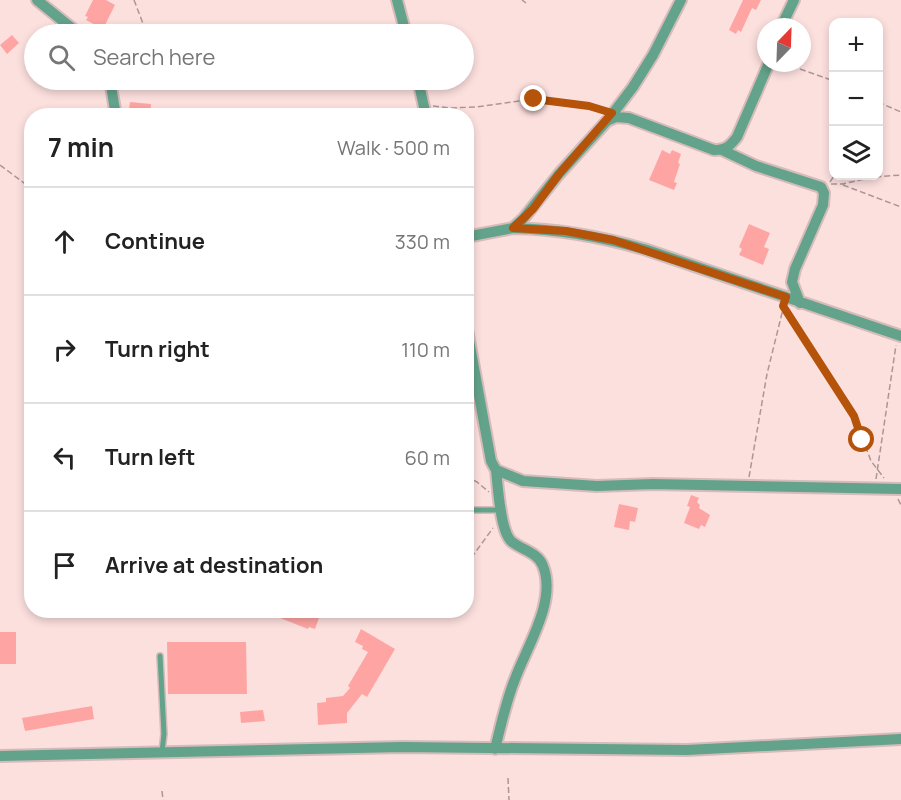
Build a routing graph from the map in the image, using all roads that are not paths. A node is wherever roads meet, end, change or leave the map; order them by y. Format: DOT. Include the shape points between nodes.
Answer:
graph roads {
  1 [pos="38,0"];
  2 [pos="397,0"];
  3 [pos="681,0"];
  4 [pos="794,0"];
  5 [pos="785,18"];
  6 [pos="67,24"];
  7 [pos="403,24"];
  8 [pos="765,72"];
  9 [pos="112,90"];
  10 [pos="420,90"];
  11 [pos="115,108"];
  12 [pos="425,108"];
  13 [pos="610,117"];
  14 [pos="737,137"];
  15 [pos="722,150"];
  16 [pos="737,159"];
  17 [pos="513,228"];
  18 [pos="474,234"];
  19 [pos="792,282"];
  20 [pos="783,299"];
  21 [pos="800,303"];
  22 [pos="899,335"];
  23 [pos="474,368"];
  24 [pos="496,470"];
  25 [pos="896,488"];
  26 [pos="501,509"];
  27 [pos="474,510"];
  28 [pos="160,656"];
  29 [pos="901,739"];
  30 [pos="495,749"];
  31 [pos="162,752"];
  32 [pos="0,756"];
  1 -- 6 [label="street"];
  2 -- 7 [label="street"];
  3 -- 13 [label="street" via="653,55"];
  4 -- 5 [label="street"];
  8 -- 14 [label="street"];
  9 -- 11 [label="street"];
  10 -- 12 [label="street"];
  13 -- 15 [label="street" via="629,118"];
  13 -- 17 [label="street"];
  14 -- 15 [label="street"];
  14 -- 16 [label="street"];
  15 -- 16 [label="street"];
  16 -- 19 [label="street" via="821,187 824,193"];
  17 -- 18 [label="street"];
  17 -- 20 [label="street" via="566,231 613,240"];
  19 -- 20 [label="street"];
  19 -- 21 [label="street"];
  20 -- 21 [label="street"];
  21 -- 22 [label="street"];
  23 -- 24 [label="street"];
  24 -- 25 [label="street" via="523,482 597,486"];
  24 -- 26 [label="street"];
  26 -- 27 [label="lane"];
  26 -- 30 [label="street" via="510,541 537,556 542,564 546,594 536,631 509,696"];
  28 -- 31 [label="lane"];
  29 -- 30 [label="street" via="687,750"];
  30 -- 31 [label="street"];
  31 -- 32 [label="street"];
}
